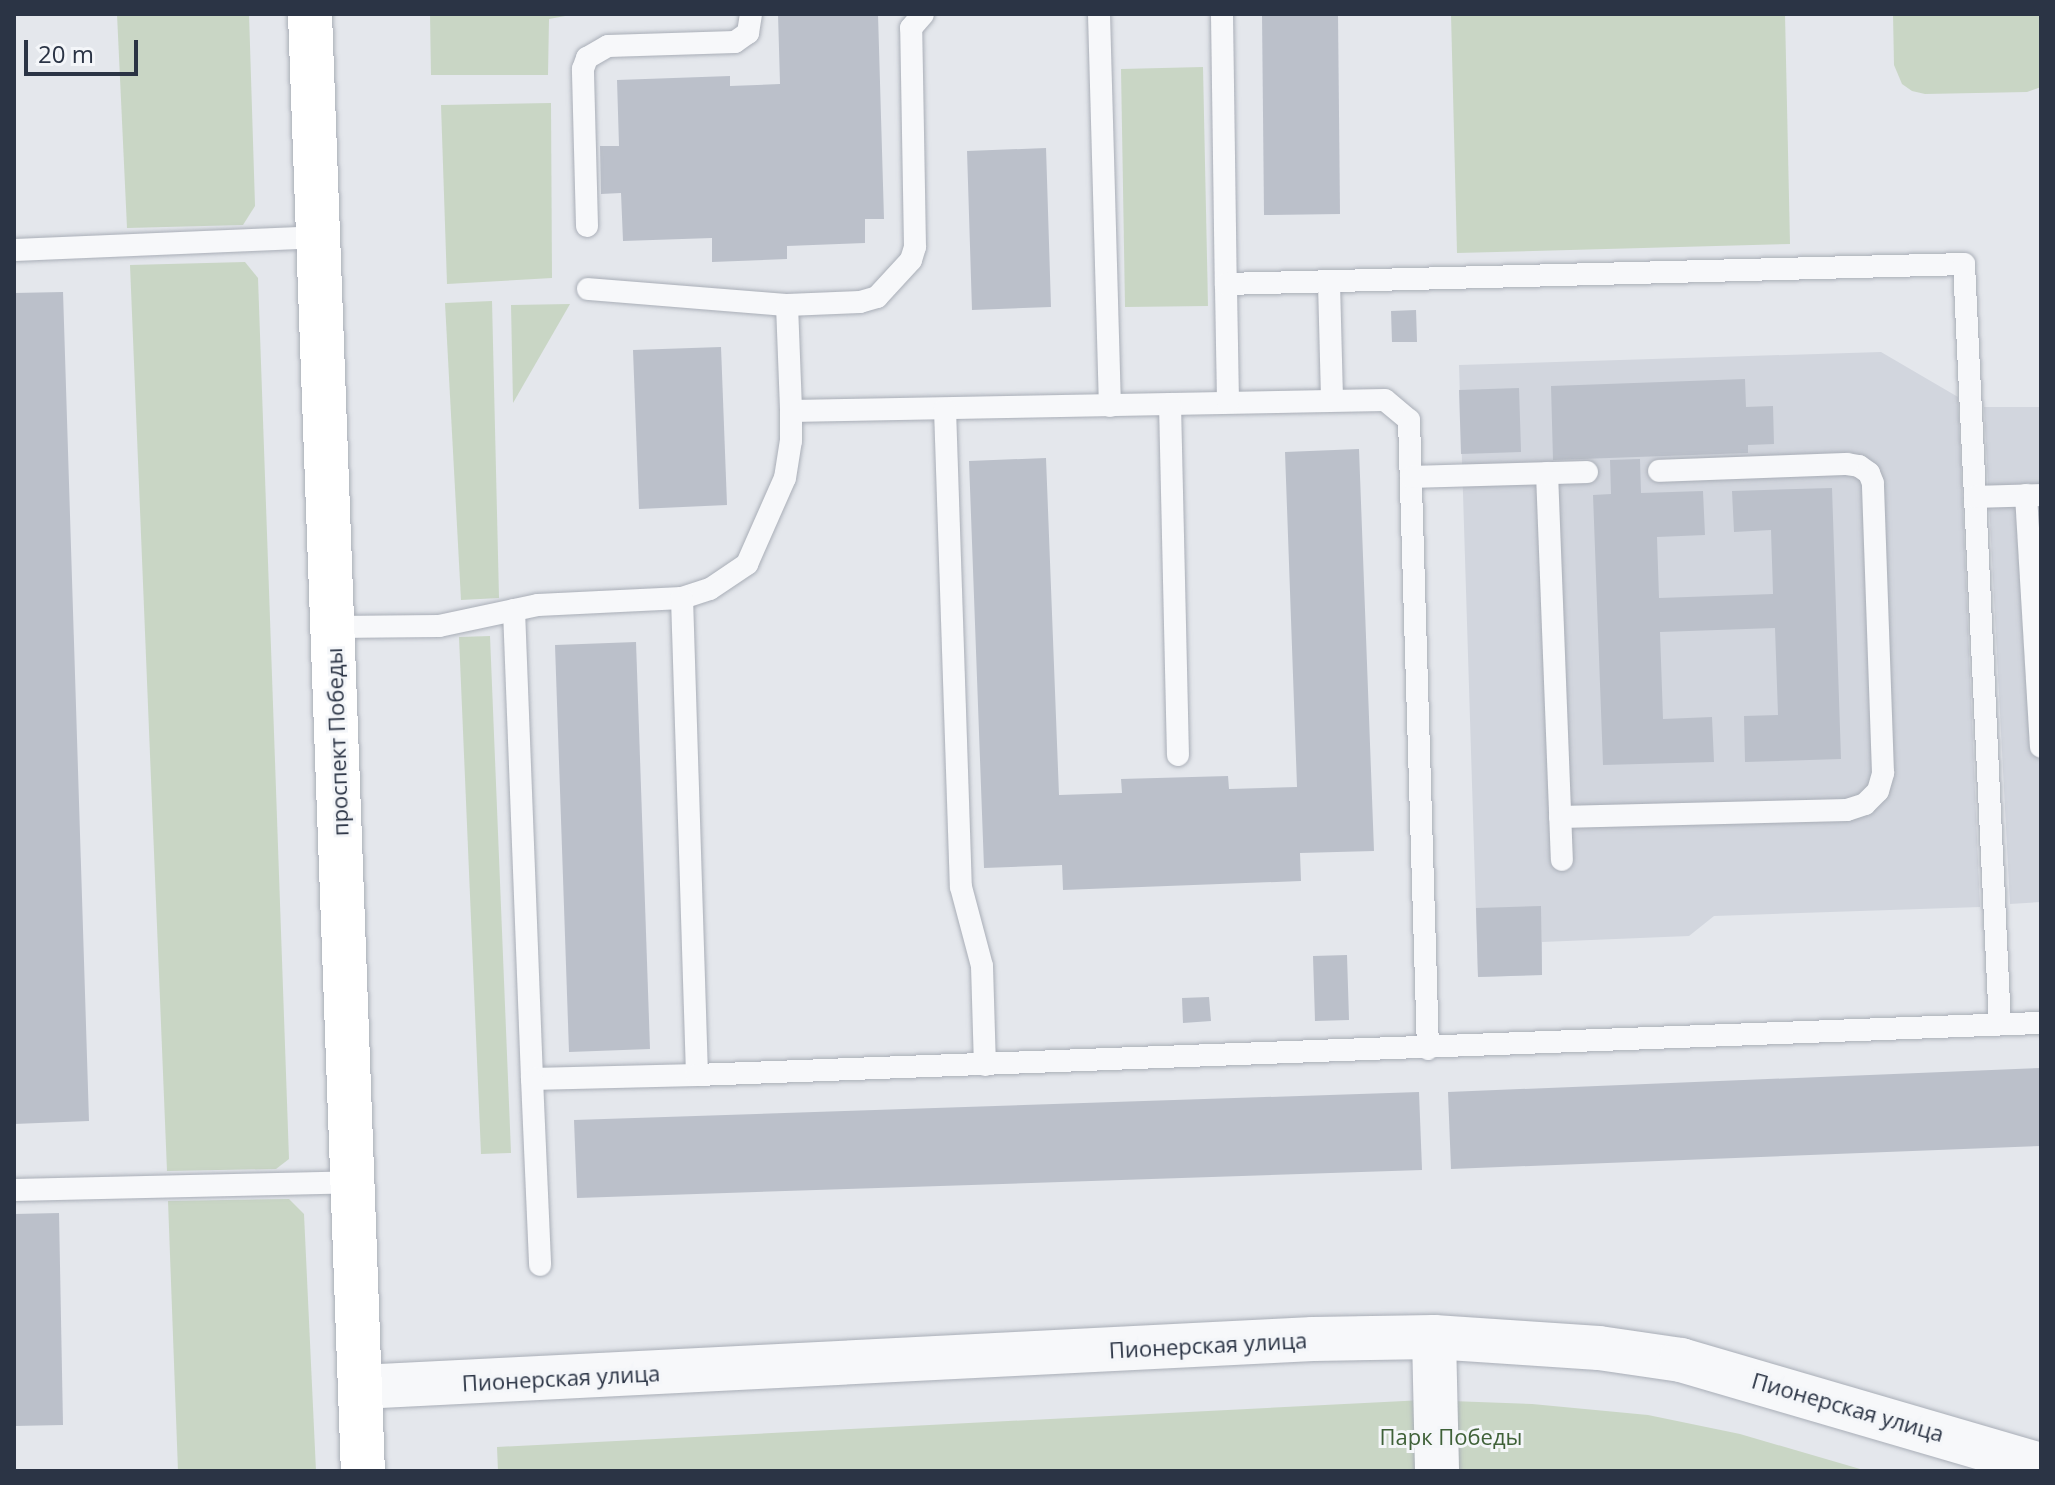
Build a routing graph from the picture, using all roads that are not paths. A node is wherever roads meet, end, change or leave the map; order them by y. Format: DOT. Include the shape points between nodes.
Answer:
graph roads {
  1 [pos="310,14"];
  2 [pos="751,14"];
  3 [pos="923,14"];
  4 [pos="1099,14"];
  5 [pos="1222,14"];
  6 [pos="587,226"];
  7 [pos="318,237"];
  8 [pos="14,250"];
  9 [pos="1329,283"];
  10 [pos="1226,284"];
  11 [pos="588,289"];
  12 [pos="787,305"];
  13 [pos="1332,400"];
  14 [pos="1228,402"];
  15 [pos="1170,404"];
  16 [pos="1110,406"];
  17 [pos="945,409"];
  18 [pos="791,411"];
  19 [pos="1659,471"];
  20 [pos="1587,472"];
  21 [pos="1547,473"];
  22 [pos="1411,477"];
  23 [pos="2034,495"];
  24 [pos="1975,497"];
  25 [pos="682,598"];
  26 [pos="514,610"];
  27 [pos="333,627"];
  28 [pos="2041,747"];
  29 [pos="1178,755"];
  30 [pos="1560,817"];
  31 [pos="1562,860"];
  32 [pos="2041,1023"];
  33 [pos="2000,1024"];
  34 [pos="1428,1049"];
  35 [pos="985,1065"];
  36 [pos="697,1075"];
  37 [pos="532,1079"];
  38 [pos="354,1182"];
  39 [pos="14,1190"];
  40 [pos="540,1265"];
  41 [pos="1434,1337"];
  42 [pos="360,1387"];
  43 [pos="2041,1465"];
  44 [pos="363,1471"];
  45 [pos="1437,1471"];
  1 -- 7 [label="main road, проспект Победы"];
  2 -- 6 [label="lane" via="748,33 735,42 608,46 587,58"];
  3 -- 12 [label="lane" via="911,28 911,260 877,297"];
  4 -- 16 [label="lane"];
  5 -- 10 [label="lane"];
  7 -- 8 [label="lane"];
  7 -- 27 [label="main road, проспект Победы"];
  9 -- 10 [label="lane"];
  9 -- 13 [label="lane"];
  9 -- 24 [label="lane" via="1964,264"];
  10 -- 14 [label="lane"];
  11 -- 12 [label="lane"];
  12 -- 18 [label="lane"];
  13 -- 14 [label="lane"];
  13 -- 22 [label="lane" via="1385,400 1409,420"];
  14 -- 15 [label="lane"];
  15 -- 16 [label="lane"];
  15 -- 29 [label="lane"];
  16 -- 17 [label="lane"];
  17 -- 18 [label="lane"];
  17 -- 35 [label="lane" via="961,887 982,966"];
  18 -- 25 [label="lane" via="785,478 747,564 710,589"];
  19 -- 30 [label="lane" via="1847,464 1869,473 1875,514 1881,782 1865,804 1847,810"];
  20 -- 21 [label="lane"];
  21 -- 22 [label="lane"];
  21 -- 30 [label="lane"];
  22 -- 34 [label="lane"];
  23 -- 24 [label="lane"];
  23 -- 28 [label="lane"];
  24 -- 33 [label="lane"];
  25 -- 26 [label="lane" via="555,603"];
  25 -- 36 [label="lane"];
  26 -- 27 [label="lane" via="439,626"];
  26 -- 37 [label="lane"];
  27 -- 38 [label="main road, проспект Победы"];
  30 -- 31 [label="lane"];
  32 -- 33 [label="lane"];
  33 -- 34 [label="lane"];
  34 -- 35 [label="lane"];
  35 -- 36 [label="lane"];
  36 -- 37 [label="lane"];
  37 -- 40 [label="lane"];
  38 -- 39 [label="lane"];
  38 -- 42 [label="main road, проспект Победы"];
  41 -- 42 [label="street, Пионерская улица"];
  41 -- 43 [label="street, Пионерская улица" via="1599,1348 1681,1360"];
  41 -- 45 [label="street"];
  42 -- 44 [label="main road, проспект Победы"];
}
